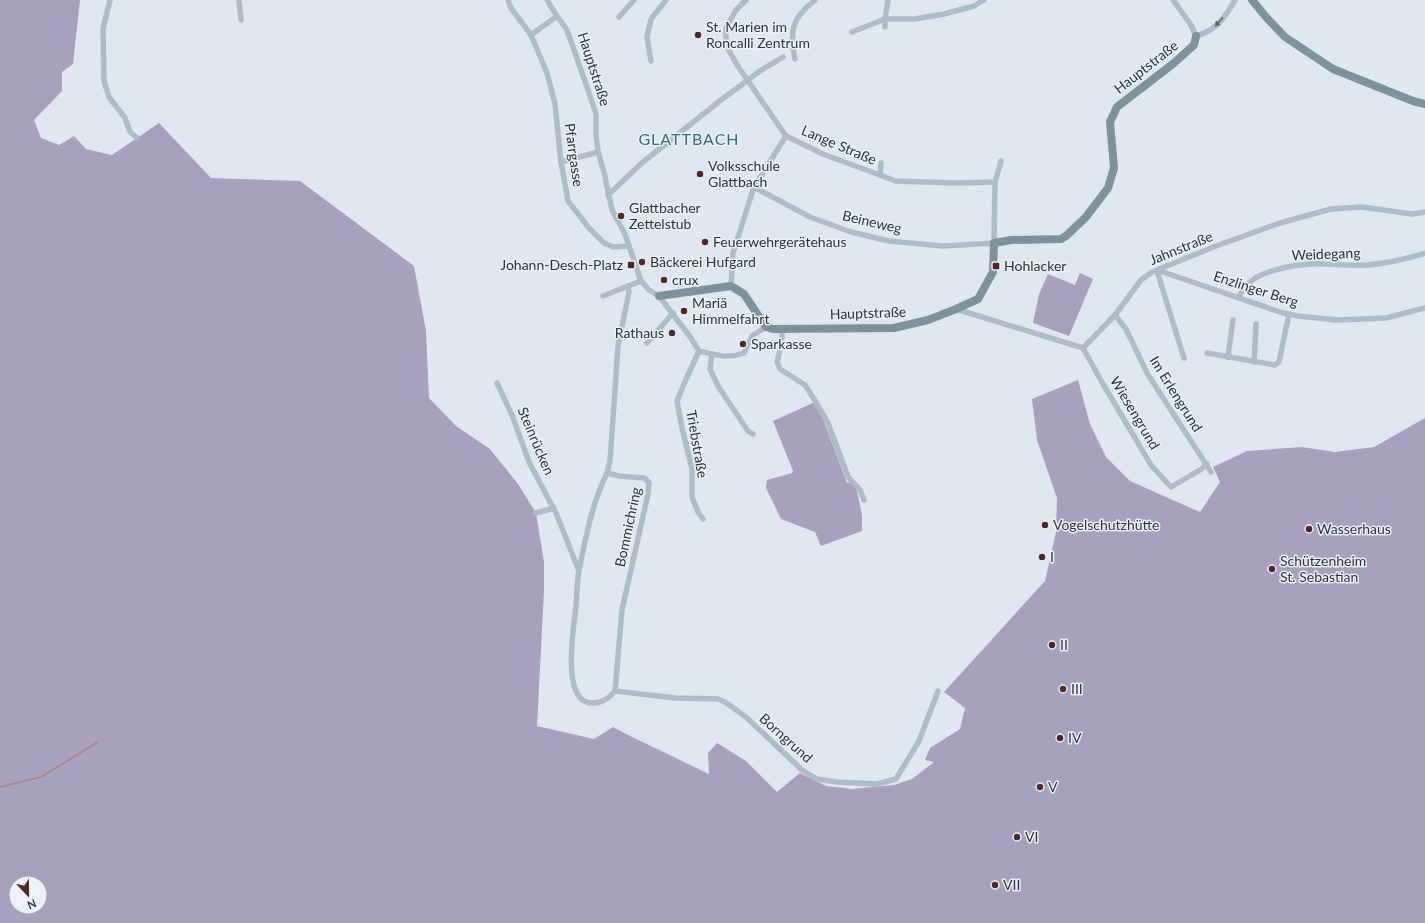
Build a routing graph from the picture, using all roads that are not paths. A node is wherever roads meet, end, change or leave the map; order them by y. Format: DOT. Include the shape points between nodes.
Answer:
graph roads {
  1 [pos="110,0"];
  2 [pos="239,0"];
  3 [pos="508,0"];
  4 [pos="547,0"];
  5 [pos="634,0"];
  6 [pos="666,0"];
  7 [pos="746,0"];
  8 [pos="815,0"];
  9 [pos="888,0"];
  10 [pos="984,0"];
  11 [pos="1173,0"];
  12 [pos="1235,0"];
  13 [pos="1252,0"];
  14 [pos="556,16"];
  15 [pos="619,17"];
  16 [pos="885,19"];
  17 [pos="241,20"];
  18 [pos="885,27"];
  19 [pos="852,32"];
  20 [pos="531,35"];
  21 [pos="1196,36"];
  22 [pos="782,57"];
  23 [pos="795,59"];
  24 [pos="651,61"];
  25 [pos="748,80"];
  26 [pos="1425,104"];
  27 [pos="786,136"];
  28 [pos="137,138"];
  29 [pos="598,152"];
  30 [pos="561,162"];
  31 [pos="1001,162"];
  32 [pos="881,163"];
  33 [pos="880,175"];
  34 [pos="995,182"];
  35 [pos="754,187"];
  36 [pos="608,195"];
  37 [pos="1425,212"];
  38 [pos="994,243"];
  39 [pos="629,246"];
  40 [pos="1425,253"];
  41 [pos="1155,272"];
  42 [pos="641,281"];
  43 [pos="628,286"];
  44 [pos="731,286"];
  45 [pos="603,296"];
  46 [pos="659,296"];
  47 [pos="1238,298"];
  48 [pos="1425,308"];
  49 [pos="956,310"];
  50 [pos="673,314"];
  51 [pos="1289,314"];
  52 [pos="1115,316"];
  53 [pos="1233,320"];
  54 [pos="1256,324"];
  55 [pos="766,327"];
  56 [pos="782,329"];
  57 [pos="647,343"];
  58 [pos="1084,348"];
  59 [pos="699,352"];
  60 [pos="1207,353"];
  61 [pos="712,354"];
  62 [pos="1228,357"];
  63 [pos="1184,358"];
  64 [pos="1254,362"];
  65 [pos="497,383"];
  66 [pos="753,434"];
  67 [pos="1207,464"];
  68 [pos="1211,472"];
  69 [pos="607,473"];
  70 [pos="864,500"];
  71 [pos="554,508"];
  72 [pos="536,513"];
  73 [pos="703,519"];
  74 [pos="579,571"];
  75 [pos="615,691"];
  76 [pos="938,691"];
  1 -- 28 [label="street" via="103,29 104,81 109,97 125,118 130,132"];
  2 -- 17 [label="street"];
  3 -- 20 [label="street, Pfarrgasse"];
  4 -- 14 [label="street, Hauptstraße"];
  5 -- 15 [label="street"];
  6 -- 24 [label="street" via="651,19 646,38"];
  7 -- 25 [label="street, Lange Straße" via="736,10 726,28 726,45"];
  8 -- 23 [label="street" via="796,20 791,35"];
  9 -- 16 [label="street"];
  10 -- 16 [label="street" via="974,6 944,14 915,19"];
  11 -- 21 [label="street"];
  12 -- 21 [label="street, Hauptstraße, one-way" via="1217,25"];
  13 -- 26 [label="street" via="1285,37 1333,69"];
  14 -- 20 [label="street"];
  14 -- 29 [label="street, Hauptstraße" via="567,30 596,114"];
  16 -- 18 [label="street"];
  16 -- 19 [label="street"];
  20 -- 30 [label="street, Pfarrgasse" via="547,73 555,104"];
  21 -- 38 [label="street, Hauptstraße" via="1194,45 1174,63 1117,107 1110,122 1114,168 1108,188 1086,217 1061,238"];
  22 -- 25 [label="street"];
  25 -- 27 [label="street, Lange Straße"];
  25 -- 36 [label="street" via="643,162"];
  27 -- 33 [label="street, Lange Straße" via="823,154"];
  27 -- 35 [label="street"];
  29 -- 30 [label="street"];
  29 -- 36 [label="street, Hauptstraße"];
  30 -- 39 [label="street, Pfarrgasse" via="568,201 589,228 604,243 613,247"];
  31 -- 34 [label="street"];
  32 -- 33 [label="street, Lange Straße"];
  33 -- 34 [label="street, Lange Straße" via="896,181"];
  34 -- 38 [label="street"];
  35 -- 38 [label="street, Beineweg" via="810,217 851,232 889,241 943,246"];
  35 -- 44 [label="street" via="733,253"];
  36 -- 39 [label="street, Hauptstraße" via="612,210"];
  37 -- 41 [label="street, Jahnstraße" via="1412,214 1362,207 1331,209 1280,223"];
  38 -- 49 [label="street, Hauptstraße" via="993,272 978,299"];
  39 -- 42 [label="street, Hauptstraße"];
  40 -- 47 [label="street, Weidegang" via="1400,261 1367,265 1323,264 1278,270 1248,283"];
  41 -- 47 [label="street, Enzlinger Berg"];
  41 -- 52 [label="street, Jahnstraße" via="1140,280"];
  41 -- 63 [label="street"];
  42 -- 43 [label="street"];
  42 -- 46 [label="street, Hauptstraße"];
  43 -- 45 [label="street"];
  43 -- 69 [label="street" via="618,346"];
  44 -- 46 [label="street"];
  44 -- 55 [label="street" via="744,294"];
  46 -- 50 [label="street, Hauptstraße"];
  47 -- 51 [label="street, Enzlinger Berg"];
  48 -- 51 [label="street, Enzlinger Berg" via="1386,318 1337,320"];
  49 -- 56 [label="street, Hauptstraße" via="912,325 894,328"];
  49 -- 58 [label="street"];
  50 -- 57 [label="street"];
  50 -- 59 [label="street, Hauptstraße"];
  51 -- 64 [label="street" via="1279,362 1273,366"];
  52 -- 58 [label="street, Jahnstraße"];
  52 -- 67 [label="street, Im Erlengrund" via="1126,329 1147,373"];
  53 -- 62 [label="street"];
  54 -- 64 [label="street"];
  55 -- 56 [label="street, Hauptstraße"];
  55 -- 61 [label="street" via="752,336 744,353 734,357"];
  56 -- 70 [label="street" via="777,362 780,369 805,385 814,399 828,423 848,477 860,490"];
  58 -- 67 [label="street, Wiesengrund" via="1151,465 1171,487"];
  59 -- 61 [label="street"];
  59 -- 73 [label="street, Triebstraße" via="677,401 692,469 692,497"];
  60 -- 62 [label="street"];
  61 -- 66 [label="street" via="710,370 718,386 748,431"];
  62 -- 64 [label="street"];
  65 -- 71 [label="street, Steinrücken" via="529,462"];
  67 -- 68 [label="street, Im Erlengrund"];
  69 -- 74 [label="street" via="600,486"];
  69 -- 75 [label="street, Bommichring" via="645,478 649,483 622,610"];
  71 -- 72 [label="street"];
  71 -- 74 [label="street, Steinrücken"];
  74 -- 75 [label="street" via="572,634 572,676 576,693 588,703 598,703 605,701"];
  75 -- 76 [label="street, Borngrund" via="675,698 718,699 746,717 802,770 817,778 837,782 877,784 896,779 919,741"];
}
